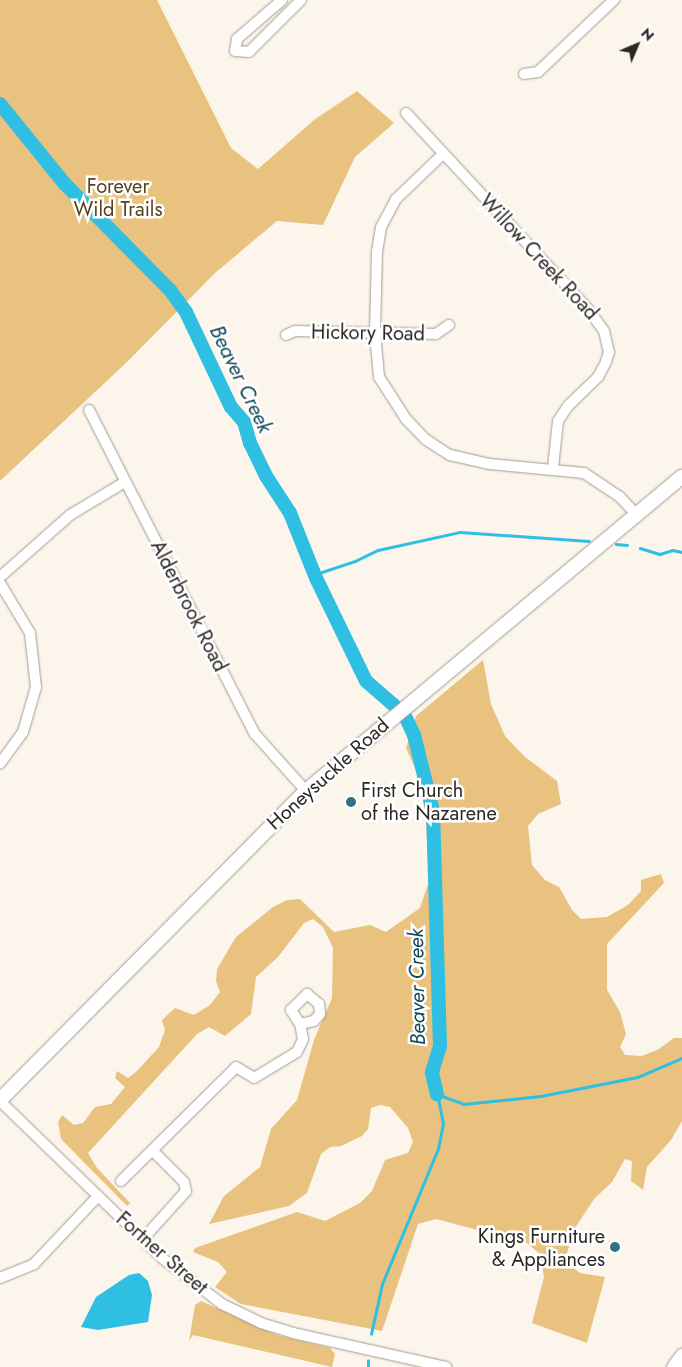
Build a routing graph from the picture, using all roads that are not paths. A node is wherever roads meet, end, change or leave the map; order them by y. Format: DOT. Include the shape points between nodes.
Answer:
graph roads {
  1 [pos="282,0"];
  2 [pos="301,0"];
  3 [pos="614,0"];
  4 [pos="524,74"];
  5 [pos="406,113"];
  6 [pos="443,154"];
  7 [pos="449,325"];
  8 [pos="375,333"];
  9 [pos="286,335"];
  10 [pos="89,410"];
  11 [pos="553,468"];
  12 [pos="682,477"];
  13 [pos="125,482"];
  14 [pos="638,516"];
  15 [pos="0,576"];
  16 [pos="0,583"];
  17 [pos="0,764"];
  18 [pos="306,791"];
  19 [pos="300,1024"];
  20 [pos="0,1100"];
  21 [pos="152,1150"];
  22 [pos="121,1181"];
  23 [pos="98,1196"];
  24 [pos="143,1240"];
  25 [pos="0,1278"];
  26 [pos="682,1356"];
  27 [pos="682,1362"];
  28 [pos="446,1367"];
  29 [pos="674,1367"];
  30 [pos="681,1367"];
  1 -- 2 [label="street" via="237,39 236,51 249,52"];
  3 -- 4 [label="street" via="538,72"];
  5 -- 6 [label="street, Willow Creek Road"];
  6 -- 8 [label="street" via="396,199 384,217 377,251"];
  6 -- 11 [label="street, Willow Creek Road" via="588,309 604,331 609,352 606,362 598,377 568,406 558,421"];
  7 -- 8 [label="street, Hickory Road" via="436,334"];
  8 -- 9 [label="street, Hickory Road" via="295,331"];
  8 -- 11 [label="street" via="379,376 396,407 425,439 450,455 469,460"];
  10 -- 13 [label="street, Alderbrook Road"];
  11 -- 14 [label="street" via="592,477 620,497"];
  12 -- 14 [label="main road, Honeysuckle Road"];
  13 -- 15 [label="street" via="70,515"];
  13 -- 18 [label="street, Alderbrook Road" via="255,734"];
  14 -- 18 [label="main road, Honeysuckle Road"];
  16 -- 17 [label="street" via="30,633 36,687 23,732"];
  18 -- 20 [label="main road, Honeysuckle Road" via="225,869"];
  19 -- 21 [label="street" via="303,1039 297,1052 254,1078 236,1066"];
  20 -- 23 [label="street, Fortner Street"];
  21 -- 22 [label="street"];
  21 -- 24 [label="street" via="184,1182 186,1191"];
  23 -- 24 [label="street, Fortner Street"];
  23 -- 25 [label="street" via="34,1264"];
  24 -- 28 [label="street, Fortner Street" via="198,1288 261,1323 309,1337"];
  26 -- 29 [label="highway"];
  27 -- 30 [label="highway"];
}
